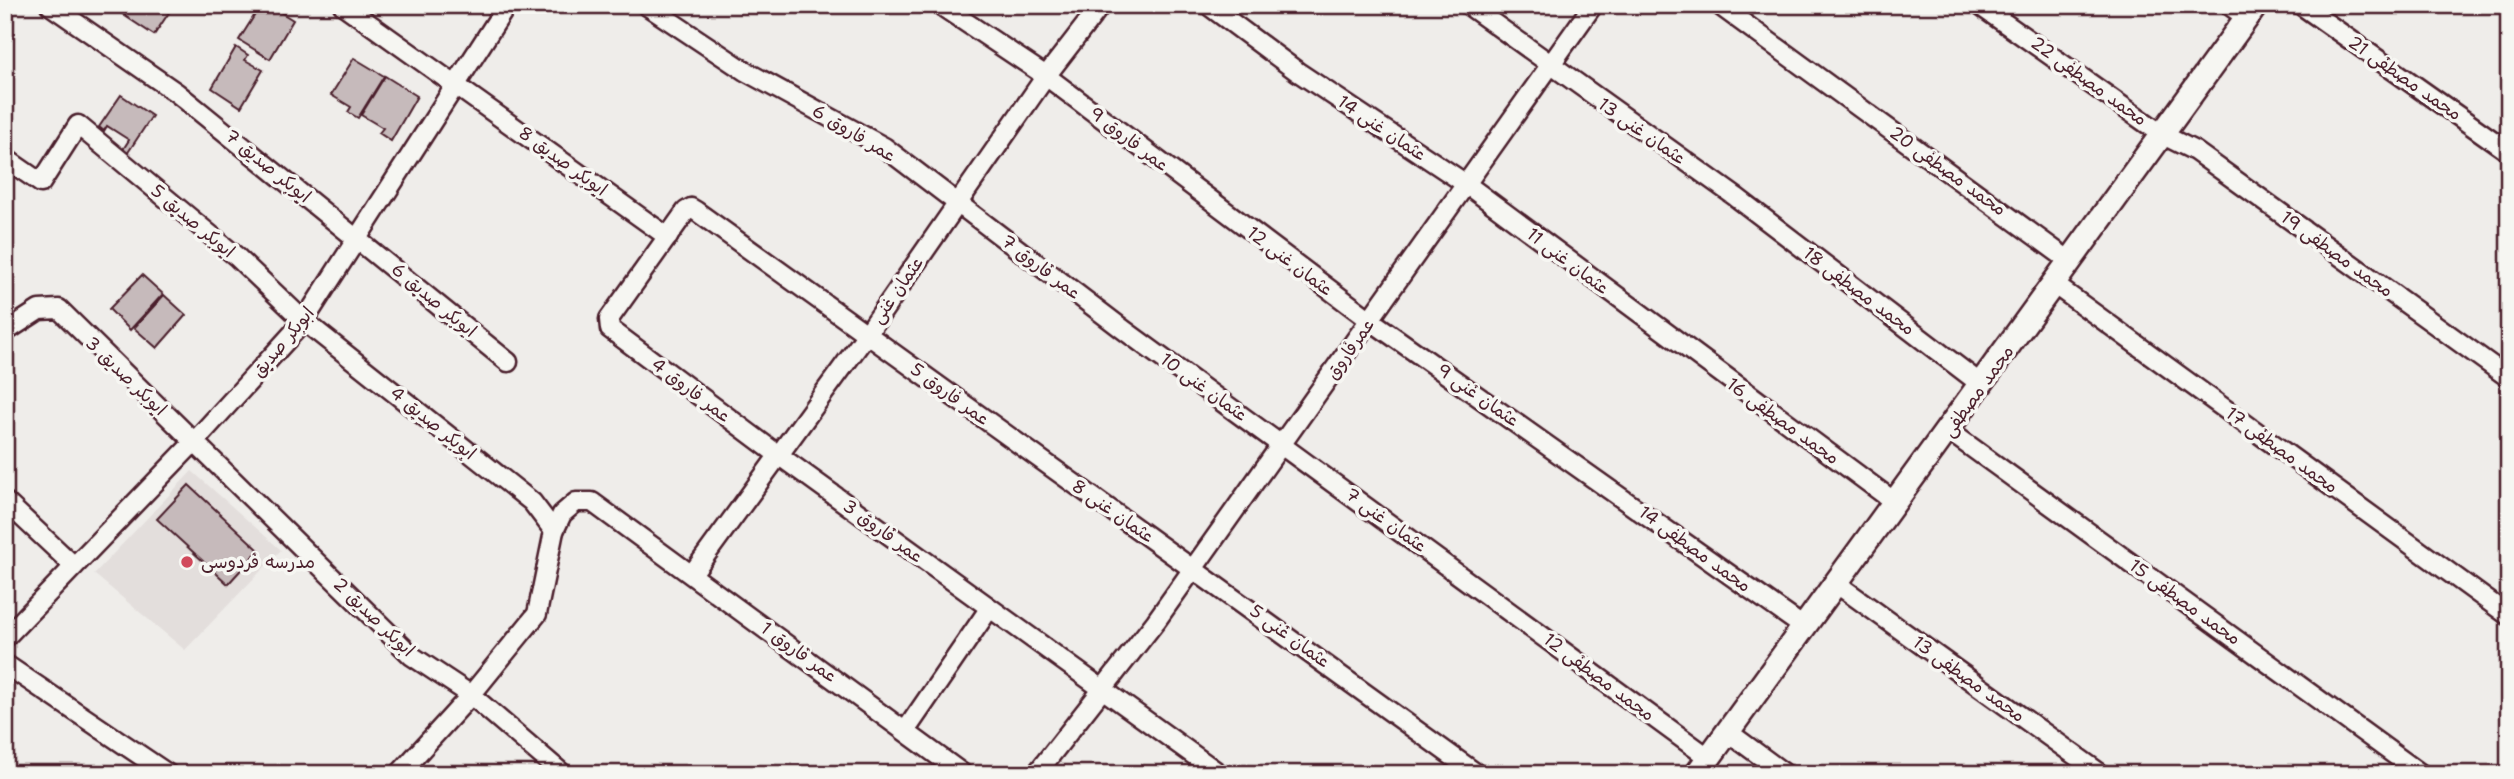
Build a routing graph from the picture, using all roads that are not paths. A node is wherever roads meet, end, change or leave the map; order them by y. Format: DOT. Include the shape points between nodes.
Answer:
graph roads {
  1 [pos="50,5"];
  2 [pos="344,5"];
  3 [pos="507,5"];
  4 [pos="646,5"];
  5 [pos="940,5"];
  6 [pos="1101,5"];
  7 [pos="1208,5"];
  8 [pos="1468,5"];
  9 [pos="1593,5"];
  10 [pos="1719,5"];
  11 [pos="1979,5"];
  12 [pos="2301,5"];
  13 [pos="2244,9"];
  14 [pos="1549,66"];
  15 [pos="1046,76"];
  16 [pos="459,85"];
  17 [pos="2163,135"];
  18 [pos="2509,152"];
  19 [pos="5,158"];
  20 [pos="1466,184"];
  21 [pos="1736,197"];
  22 [pos="1211,201"];
  23 [pos="957,204"];
  24 [pos="668,237"];
  25 [pos="358,238"];
  26 [pos="2071,262"];
  27 [pos="2055,285"];
  28 [pos="304,320"];
  29 [pos="1370,320"];
  30 [pos="7,328"];
  31 [pos="1124,330"];
  32 [pos="867,334"];
  33 [pos="1670,338"];
  34 [pos="508,362"];
  35 [pos="2509,378"];
  36 [pos="1982,385"];
  37 [pos="1950,431"];
  38 [pos="194,442"];
  39 [pos="1283,444"];
  40 [pos="1032,453"];
  41 [pos="776,454"];
  42 [pos="1586,471"];
  43 [pos="5,501"];
  44 [pos="1896,503"];
  45 [pos="554,531"];
  46 [pos="74,566"];
  47 [pos="1194,568"];
  48 [pos="692,574"];
  49 [pos="1837,584"];
  50 [pos="1489,595"];
  51 [pos="989,609"];
  52 [pos="2509,616"];
  53 [pos="1805,628"];
  54 [pos="5,638"];
  55 [pos="5,664"];
  56 [pos="1104,691"];
  57 [pos="471,695"];
  58 [pos="906,730"];
  59 [pos="1728,732"];
  60 [pos="1703,766"];
  61 [pos="954,771"];
  62 [pos="168,774"];
  63 [pos="399,774"];
  64 [pos="563,774"];
  65 [pos="1036,774"];
  66 [pos="1220,774"];
  67 [pos="1477,774"];
  68 [pos="1785,774"];
  69 [pos="2101,774"];
  70 [pos="2421,774"];
  1 -- 25 [label="street, ابوبکر صدیق 7" via="177,93"];
  2 -- 16 [label="street, ابوبکر صدیق 8"];
  3 -- 16 [label="street, ابوبکر صدیق"];
  4 -- 23 [label="street, عمر فاروق 6" via="745,71 884,147"];
  5 -- 15 [label="street, عمر فاروق 9"];
  6 -- 15 [label="street, عثمان غنی"];
  7 -- 20 [label="street, عثمان غنی 14" via="1298,72"];
  8 -- 14 [label="street, عثمان غنی 13"];
  9 -- 14 [label="street, عمرفاروق"];
  10 -- 26 [label="street, محمد مصطفی 20"];
  11 -- 17 [label="street, محمد مصطفی 22"];
  12 -- 18 [label="street, محمد مصطفی 21"];
  13 -- 17 [label="street, محمد مصطفی"];
  14 -- 20 [label="street, عمرفاروق"];
  14 -- 21 [label="street, عثمان غنی 13"];
  15 -- 22 [label="street, عمر فاروق 9"];
  15 -- 23 [label="street, عثمان غنی"];
  16 -- 24 [label="street, ابوبکر صدیق 8"];
  16 -- 25 [label="street, ابوبکر صدیق"];
  17 -- 26 [label="street, محمد مصطفی"];
  17 -- 35 [label="street, محمد مصطفی 19" via="2194,151"];
  19 -- 28 [label="street, ابوبکر صدیق 5" via="41,183 78,125 237,257"];
  20 -- 29 [label="street, عمرفاروق"];
  20 -- 33 [label="street, عثمان غنی 11"];
  21 -- 36 [label="street, محمد مصطفی 18"];
  22 -- 29 [label="street, عثمان غنی 12"];
  23 -- 31 [label="street, عمر فاروق 7"];
  23 -- 32 [label="street, عثمان غنی"];
  24 -- 32 [label="street, عمر فاروق 5" via="691,208"];
  24 -- 41 [label="street, عمر فاروق 4" via="607,324"];
  25 -- 28 [label="street, ابوبکر صدیق"];
  25 -- 34 [label="street, ابوبکر صدیق 6"];
  26 -- 27 [label="street, محمد مصطفی"];
  27 -- 36 [label="street, محمد مصطفی"];
  27 -- 52 [label="street, محمد مصطفی 17"];
  28 -- 38 [label="street, ابوبکر صدیق"];
  28 -- 45 [label="street, ابوبکر صدیق 4" via="532,502"];
  29 -- 39 [label="street, عمرفاروق"];
  29 -- 42 [label="street, عثمان غنی 9"];
  30 -- 38 [label="street, ابوبکر صدیق 3" via="39,310 59,309"];
  31 -- 39 [label="street, عثمان غنی 10"];
  32 -- 40 [label="street, عمر فاروق 5"];
  32 -- 41 [label="street, عثمان غنی"];
  33 -- 44 [label="street, محمد مصطفی 16"];
  36 -- 37 [label="street, محمد مصطفی"];
  37 -- 44 [label="street, محمد مصطفی"];
  37 -- 70 [label="street, محمد مصطفی 15"];
  38 -- 46 [label="street, ابوبکر صدیق"];
  38 -- 57 [label="street, ابوبکر صدیق 2" via="412,656"];
  39 -- 47 [label="street, عمرفاروق"];
  39 -- 50 [label="street, عثمان غنی 7"];
  40 -- 47 [label="street, عثمان غنی 8"];
  41 -- 48 [label="street, عثمان غنی"];
  41 -- 51 [label="street, عمر فاروق 3"];
  42 -- 53 [label="street, محمد مصطفی 14"];
  43 -- 46 [label="street"];
  44 -- 49 [label="street, محمد مصطفی"];
  45 -- 48 [label="street, عمر فاروق 1" via="562,514 576,502 592,502"];
  45 -- 57 [label="street" via="537,614"];
  46 -- 54 [label="street, ابوبکر صدیق"];
  47 -- 56 [label="street, عمرفاروق"];
  47 -- 67 [label="street, عثمان غنی 5"];
  48 -- 58 [label="street, عمر فاروق 1"];
  49 -- 53 [label="street, محمد مصطفی"];
  49 -- 69 [label="street, محمد مصطفی 13"];
  50 -- 60 [label="street, محمد مصطفی 12"];
  51 -- 56 [label="street, عمر فاروق 3"];
  51 -- 58 [label="street"];
  53 -- 59 [label="street, محمد مصطفی"];
  55 -- 62 [label="street"];
  56 -- 65 [label="street"];
  56 -- 66 [label="street, عمر فاروق 3"];
  57 -- 63 [label="street"];
  57 -- 64 [label="street, ابوبکر صدیق 2"];
  58 -- 61 [label="street, عمر فاروق 1"];
  59 -- 60 [label="street, محمد مصطفی"];
  59 -- 68 [label="street"];
}
